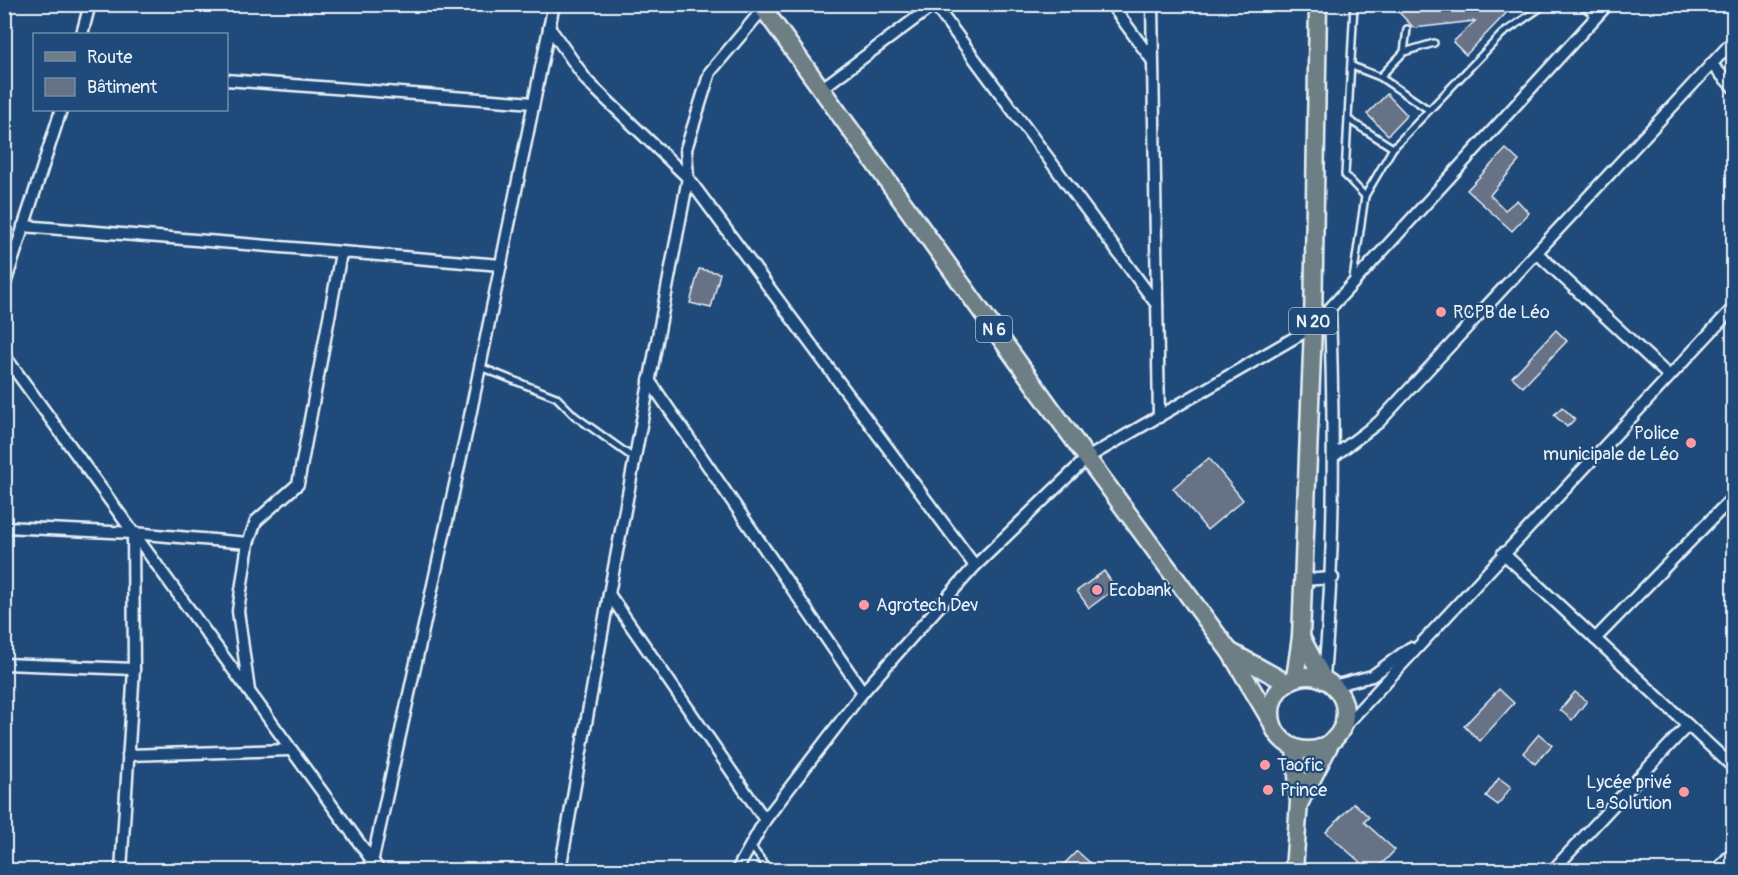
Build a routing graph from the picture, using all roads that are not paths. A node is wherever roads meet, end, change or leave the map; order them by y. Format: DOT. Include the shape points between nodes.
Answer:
graph roads {
  1 [pos="90,4"];
  2 [pos="554,4"];
  3 [pos="1111,4"];
  4 [pos="1152,4"];
  5 [pos="1318,4"];
  6 [pos="1354,4"];
  7 [pos="1546,4"];
  8 [pos="1581,4"];
  9 [pos="1608,4"];
  10 [pos="935,5"];
  11 [pos="762,7"];
  12 [pos="1596,18"];
  13 [pos="549,27"];
  14 [pos="1407,29"];
  15 [pos="82,33"];
  16 [pos="1734,40"];
  17 [pos="1434,43"];
  18 [pos="1404,52"];
  19 [pos="1152,60"];
  20 [pos="1711,64"];
  21 [pos="1352,66"];
  22 [pos="1380,77"];
  23 [pos="228,80"];
  24 [pos="1734,88"];
  25 [pos="820,89"];
  26 [pos="533,103"];
  27 [pos="1429,110"];
  28 [pos="60,111"];
  29 [pos="1349,120"];
  30 [pos="1393,148"];
  31 [pos="688,178"];
  32 [pos="1365,196"];
  33 [pos="23,226"];
  34 [pos="341,253"];
  35 [pos="1538,254"];
  36 [pos="501,265"];
  37 [pos="1353,284"];
  38 [pos="4,287"];
  39 [pos="1157,306"];
  40 [pos="1734,307"];
  41 [pos="1330,309"];
  42 [pos="1313,327"];
  43 [pos="4,355"];
  44 [pos="480,367"];
  45 [pos="1669,376"];
  46 [pos="649,380"];
  47 [pos="1159,417"];
  48 [pos="1334,456"];
  49 [pos="1087,458"];
  50 [pos="635,459"];
  51 [pos="1734,496"];
  52 [pos="4,527"];
  53 [pos="134,533"];
  54 [pos="248,543"];
  55 [pos="1503,553"];
  56 [pos="975,566"];
  57 [pos="1333,579"];
  58 [pos="1302,580"];
  59 [pos="609,594"];
  60 [pos="1432,631"];
  61 [pos="1301,637"];
  62 [pos="1595,639"];
  63 [pos="1230,652"];
  64 [pos="4,664"];
  65 [pos="134,669"];
  66 [pos="1291,681"];
  67 [pos="1328,683"];
  68 [pos="863,692"];
  69 [pos="250,694"];
  70 [pos="1271,721"];
  71 [pos="1688,725"];
  72 [pos="1336,736"];
  73 [pos="1294,748"];
  74 [pos="290,750"];
  75 [pos="128,755"];
  76 [pos="1734,768"];
  77 [pos="1299,802"];
  78 [pos="765,820"];
  79 [pos="750,845"];
  80 [pos="1734,852"];
  81 [pos="371,868"];
  82 [pos="121,870"];
  83 [pos="560,870"];
  84 [pos="737,870"];
  85 [pos="769,870"];
  86 [pos="1294,870"];
  87 [pos="1553,870"];
  88 [pos="1717,870"];
  1 -- 15 [label="street"];
  2 -- 13 [label="street"];
  3 -- 19 [label="street"];
  4 -- 19 [label="street"];
  5 -- 42 [label="main road, N 20"];
  6 -- 21 [label="lane"];
  7 -- 27 [label="lane" via="1502,34"];
  8 -- 12 [label="lane"];
  9 -- 12 [label="street"];
  10 -- 25 [label="street"];
  10 -- 39 [label="street"];
  11 -- 25 [label="main road, N 6"];
  11 -- 31 [label="street" via="710,72 686,150"];
  12 -- 37 [label="street"];
  13 -- 26 [label="street"];
  13 -- 31 [label="street" via="587,81"];
  14 -- 18 [label="lane"];
  16 -- 20 [label="street"];
  17 -- 18 [label="lane"];
  18 -- 22 [label="lane"];
  19 -- 39 [label="street"];
  20 -- 24 [label="street"];
  20 -- 35 [label="street"];
  21 -- 22 [label="lane"];
  21 -- 29 [label="lane"];
  22 -- 27 [label="lane"];
  23 -- 26 [label="street"];
  25 -- 49 [label="main road, N 6"];
  26 -- 36 [label="street"];
  27 -- 30 [label="lane"];
  28 -- 33 [label="street"];
  29 -- 30 [label="lane"];
  29 -- 32 [label="lane" via="1346,176"];
  30 -- 32 [label="lane"];
  31 -- 46 [label="street"];
  31 -- 56 [label="street"];
  32 -- 37 [label="lane"];
  33 -- 34 [label="street"];
  33 -- 38 [label="street"];
  34 -- 36 [label="street"];
  34 -- 54 [label="street" via="298,484 255,521"];
  35 -- 45 [label="street"];
  35 -- 48 [label="street" via="1379,422"];
  36 -- 44 [label="street"];
  37 -- 41 [label="street"];
  39 -- 47 [label="street"];
  40 -- 45 [label="street"];
  41 -- 42 [label="street"];
  41 -- 48 [label="street"];
  42 -- 47 [label="street"];
  42 -- 58 [label="main road, N 20"];
  43 -- 53 [label="street"];
  44 -- 50 [label="lane" via="556,397 575,416"];
  44 -- 81 [label="street"];
  45 -- 55 [label="street"];
  46 -- 50 [label="street"];
  46 -- 68 [label="street"];
  47 -- 49 [label="street"];
  48 -- 57 [label="street"];
  49 -- 56 [label="street"];
  49 -- 63 [label="main road, N 6"];
  50 -- 59 [label="street"];
  51 -- 62 [label="street"];
  52 -- 53 [label="street"];
  53 -- 54 [label="street"];
  53 -- 65 [label="street"];
  53 -- 69 [label="street"];
  54 -- 69 [label="street" via="238,611"];
  55 -- 60 [label="street"];
  55 -- 62 [label="street"];
  56 -- 68 [label="street"];
  57 -- 58 [label="street"];
  57 -- 67 [label="street"];
  58 -- 61 [label="main road, N 20"];
  59 -- 78 [label="street"];
  59 -- 83 [label="street"];
  60 -- 67 [label="street" via="1372,676"];
  60 -- 72 [label="street"];
  61 -- 66 [label="main road, N 20"];
  61 -- 67 [label="main road, N 20"];
  62 -- 71 [label="street"];
  63 -- 66 [label="main road, N 6"];
  63 -- 70 [label="main road, N 6"];
  64 -- 65 [label="street"];
  65 -- 75 [label="street"];
  66 -- 67 [label="main road" via="1310,676"];
  66 -- 70 [label="main road, N 20" via="1273,699"];
  67 -- 72 [label="main road, N 20" via="1344,705 1345,718"];
  68 -- 78 [label="street"];
  69 -- 74 [label="street"];
  70 -- 73 [label="main road" via="1280,737"];
  71 -- 76 [label="street"];
  71 -- 87 [label="street"];
  72 -- 73 [label="main road" via="1320,749"];
  72 -- 77 [label="main road"];
  73 -- 77 [label="main road"];
  74 -- 75 [label="street"];
  74 -- 81 [label="street"];
  75 -- 82 [label="street"];
  77 -- 86 [label="main road"];
  78 -- 79 [label="street"];
  79 -- 84 [label="street"];
  79 -- 85 [label="lane"];
  80 -- 88 [label="street"];
}
